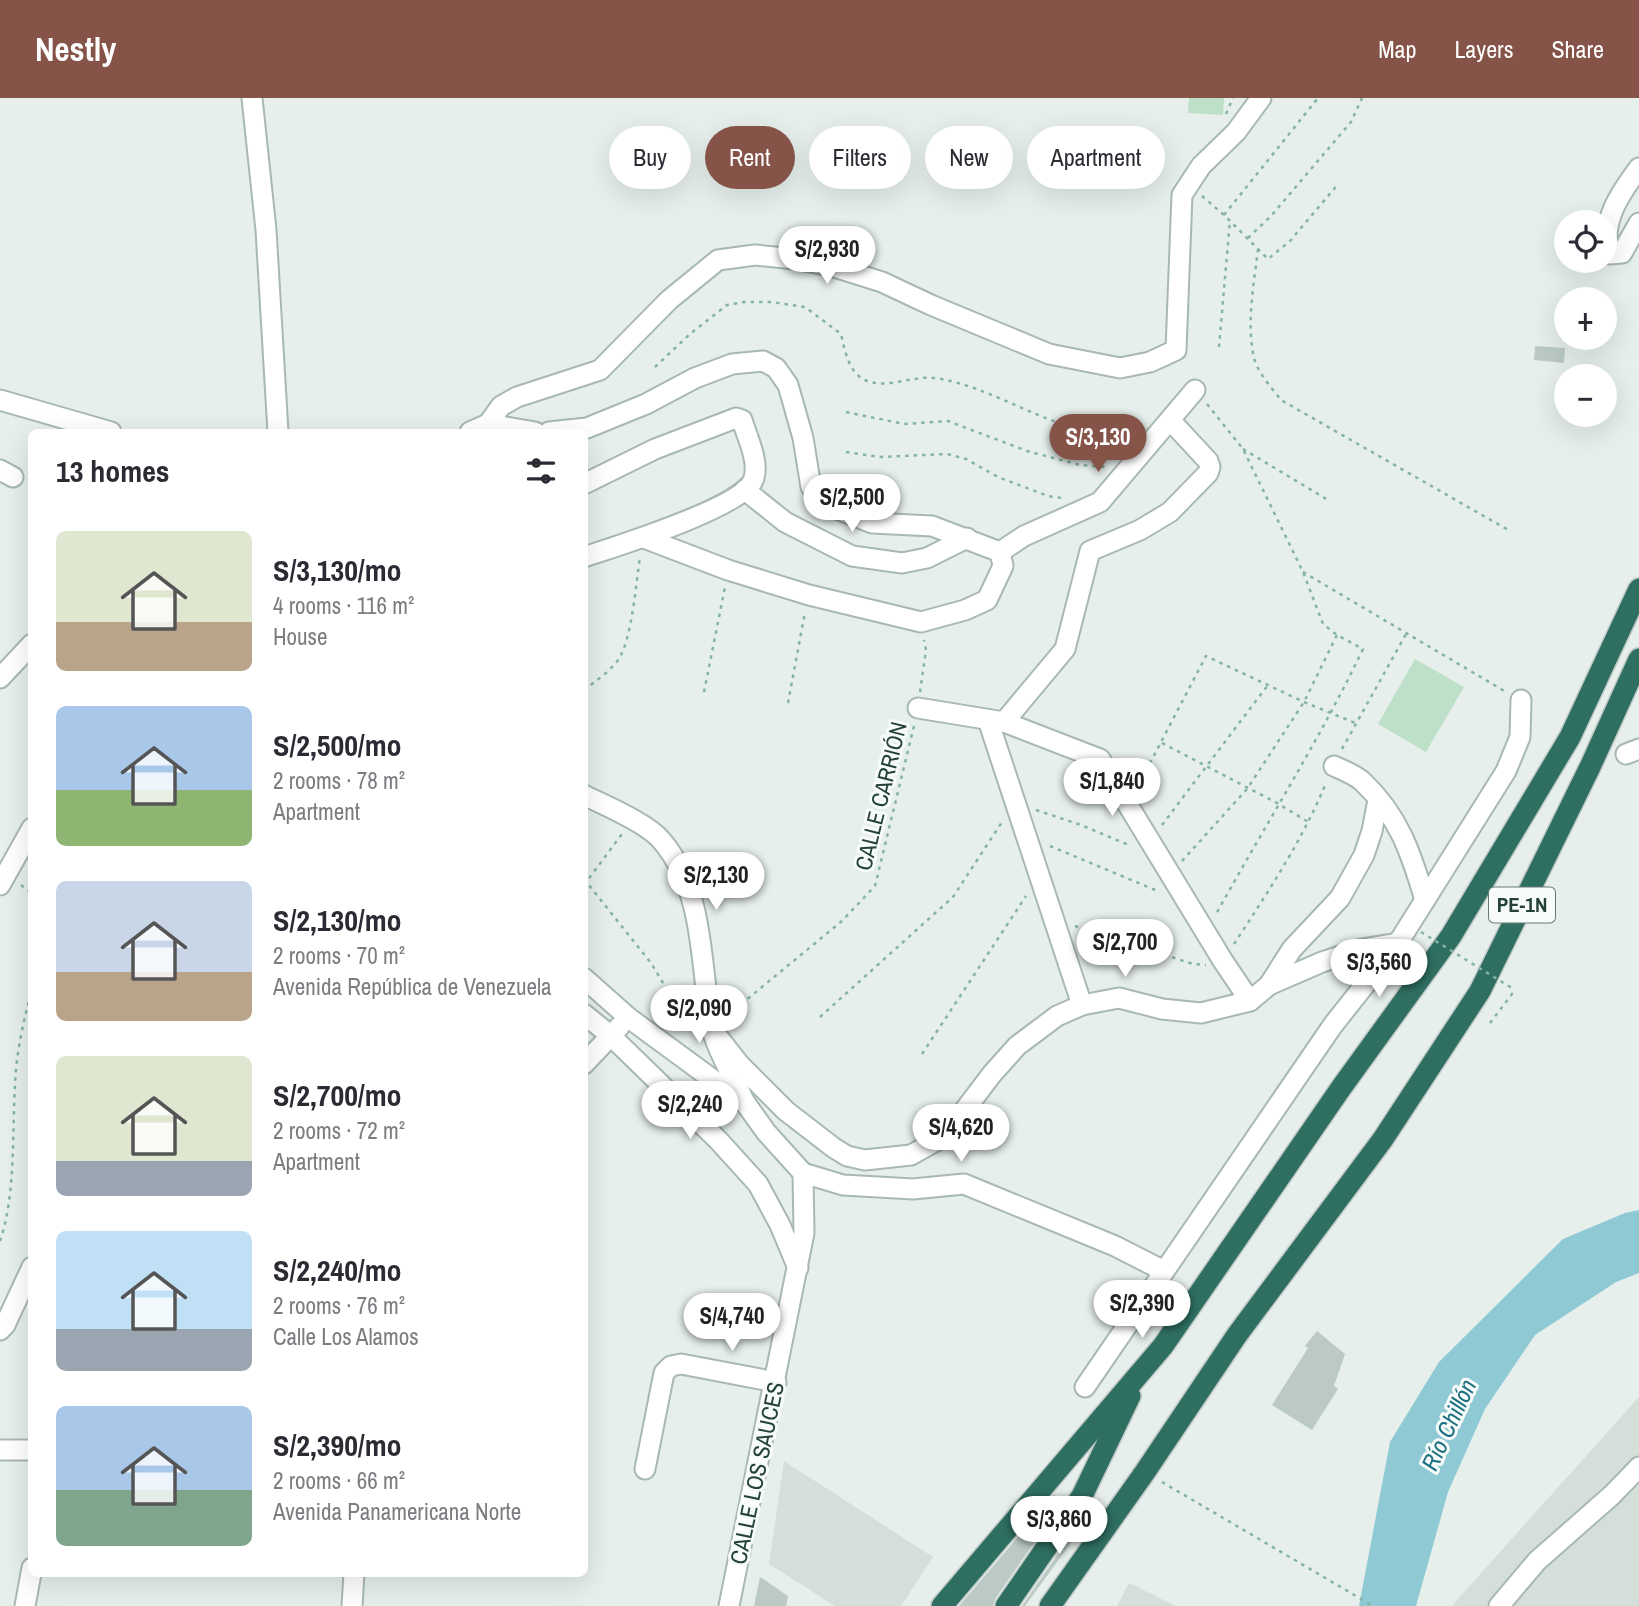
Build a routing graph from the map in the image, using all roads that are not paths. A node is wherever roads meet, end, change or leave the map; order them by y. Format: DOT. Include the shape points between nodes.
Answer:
graph roads {
  1 [pos="252,98"];
  2 [pos="1261,98"];
  3 [pos="1639,168"];
  4 [pos="1639,223"];
  5 [pos="1195,390"];
  6 [pos="0,400"];
  7 [pos="1170,420"];
  8 [pos="488,424"];
  9 [pos="101,429"];
  10 [pos="278,429"];
  11 [pos="477,429"];
  12 [pos="518,429"];
  13 [pos="578,429"];
  14 [pos="588,482"];
  15 [pos="745,490"];
  16 [pos="644,538"];
  17 [pos="967,538"];
  18 [pos="1000,552"];
  19 [pos="588,556"];
  20 [pos="1639,589"];
  21 [pos="28,648"];
  22 [pos="1639,659"];
  23 [pos="0,678"];
  24 [pos="1521,700"];
  25 [pos="918,708"];
  26 [pos="996,721"];
  27 [pos="1334,766"];
  28 [pos="588,797"];
  29 [pos="1378,800"];
  30 [pos="28,835"];
  31 [pos="0,885"];
  32 [pos="1426,900"];
  33 [pos="1398,943"];
  34 [pos="588,982"];
  35 [pos="1269,985"];
  36 [pos="1250,1001"];
  37 [pos="1082,1005"];
  38 [pos="588,1017"];
  39 [pos="629,1018"];
  40 [pos="711,1028"];
  41 [pos="611,1036"];
  42 [pos="588,1060"];
  43 [pos="746,1104"];
  44 [pos="803,1173"];
  45 [pos="798,1268"];
  46 [pos="1164,1271"];
  47 [pos="28,1275"];
  48 [pos="0,1330"];
  49 [pos="1142,1372"];
  50 [pos="776,1382"];
  51 [pos="1086,1387"];
  52 [pos="0,1450"];
  53 [pos="28,1450"];
  54 [pos="1639,1467"];
  55 [pos="645,1469"];
  56 [pos="30,1577"];
  57 [pos="354,1577"];
  58 [pos="24,1606"];
  59 [pos="352,1606"];
  60 [pos="729,1606"];
  61 [pos="942,1606"];
  62 [pos="1006,1606"];
  63 [pos="1049,1606"];
  64 [pos="1499,1606"];
  1 -- 10 [label="street" via="266,230"];
  2 -- 8 [label="street" via="1182,195 1176,350 1150,362 1120,368 1049,354 882,282 831,266 755,255 718,260 669,300 600,370 517,397 500,406"];
  3 -- 4 [label="street" via="1620,192 1608,224 1610,254 1622,253"];
  5 -- 7 [label="street"];
  6 -- 9 [label="street"];
  7 -- 18 [label="street" via="1100,502"];
  7 -- 26 [label="street" via="1208,461 1208,473 1170,512 1090,551 1065,649"];
  8 -- 11 [label="street"];
  8 -- 12 [label="street"];
  13 -- 17 [label="street" via="646,404 732,364 763,361 776,368 788,386 811,487 832,507 872,523 932,526"];
  14 -- 15 [label="street" via="655,449 736,418 742,420 756,470 754,482"];
  15 -- 16 [label="street" via="693,519"];
  15 -- 17 [label="street" via="785,522 852,556 902,564 927,558"];
  16 -- 18 [label="street" via="809,595 921,622 987,600 1003,566"];
  16 -- 19 [label="street"];
  17 -- 18 [label="street"];
  20 -- 49 [label="highway, PE-1N" via="1570,737 1451,936"];
  21 -- 23 [label="street"];
  22 -- 63 [label="highway, PE-1N" via="1480,990 1383,1139 1237,1335"];
  24 -- 32 [label="street" via="1520,737 1506,771"];
  25 -- 26 [label="street"];
  26 -- 36 [label="street" via="1100,759"];
  26 -- 37 [label="street" via="1014,803"];
  27 -- 29 [label="street" via="1361,780"];
  28 -- 40 [label="street" via="661,840 681,870 696,915"];
  29 -- 32 [label="street" via="1409,847"];
  29 -- 35 [label="street" via="1364,855 1340,898 1292,949"];
  30 -- 31 [label="street"];
  32 -- 33 [label="street"];
  33 -- 35 [label="street" via="1322,962"];
  33 -- 46 [label="street" via="1333,1025"];
  34 -- 39 [label="street"];
  35 -- 36 [label="street"];
  36 -- 37 [label="street" via="1201,1013 1119,998"];
  37 -- 40 [label="street" via="1057,1016 1017,1046 944,1136 911,1155 865,1160 834,1148 786,1111"];
  38 -- 41 [label="street"];
  39 -- 41 [label="street"];
  39 -- 43 [label="street"];
  40 -- 43 [label="street"];
  41 -- 42 [label="street"];
  41 -- 45 [label="street" via="758,1184"];
  43 -- 44 [label="street"];
  44 -- 45 [label="street, CALLE LOS SAUCES" via="804,1233"];
  44 -- 46 [label="street" via="843,1185 913,1189 964,1184"];
  45 -- 50 [label="street, CALLE LOS SAUCES"];
  46 -- 51 [label="street"];
  47 -- 48 [label="street"];
  49 -- 61 [label="highway, PE-1N"];
  49 -- 62 [label="highway, PE-1N" via="1082,1496"];
  50 -- 55 [label="street" via="671,1366 664,1373"];
  50 -- 60 [label="street, CALLE LOS SAUCES"];
  52 -- 53 [label="street"];
  54 -- 64 [label="street" via="1538,1561"];
  56 -- 58 [label="street"];
  57 -- 59 [label="street"];
}
